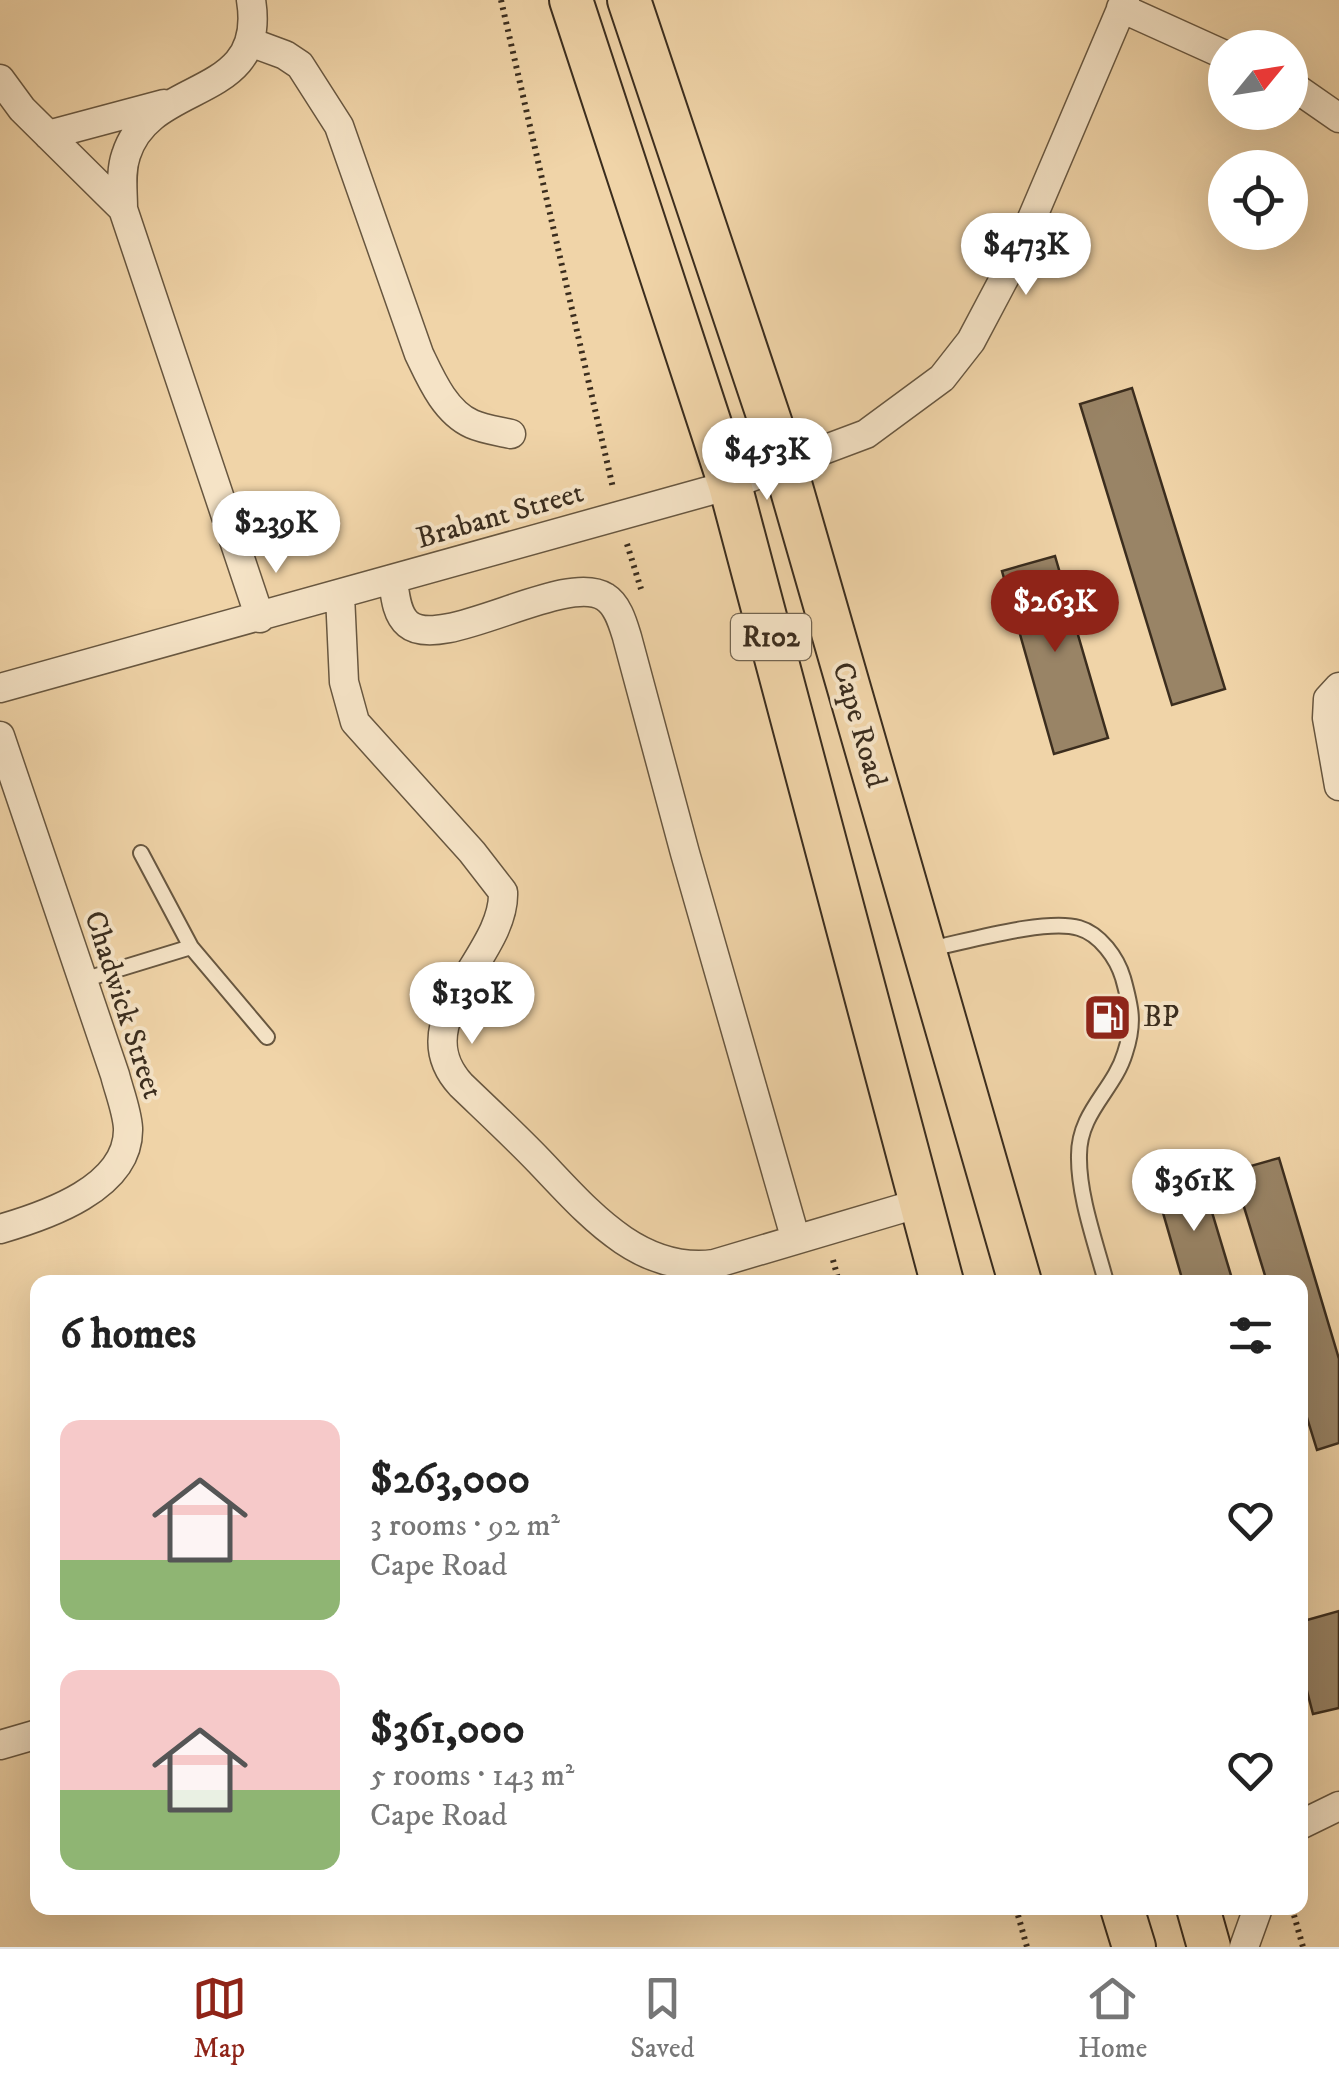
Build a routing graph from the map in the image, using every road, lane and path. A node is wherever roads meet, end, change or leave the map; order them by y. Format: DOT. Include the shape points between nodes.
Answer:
graph roads {
  1 [pos="251,0"];
  2 [pos="572,0"];
  3 [pos="629,0"];
  4 [pos="1123,4"];
  5 [pos="250,42"];
  6 [pos="1208,46"];
  7 [pos="0,79"];
  8 [pos="1308,96"];
  9 [pos="175,101"];
  10 [pos="1339,118"];
  11 [pos="48,136"];
  12 [pos="122,208"];
  13 [pos="511,434"];
  14 [pos="785,466"];
  15 [pos="730,485"];
  16 [pos="393,580"];
  17 [pos="340,595"];
  18 [pos="260,618"];
  19 [pos="1339,687"];
  20 [pos="0,688"];
  21 [pos="0,736"];
  22 [pos="1339,786"];
  23 [pos="141,853"];
  24 [pos="190,948"];
  25 [pos="923,950"];
  26 [pos="83,980"];
  27 [pos="266,1037"];
  28 [pos="920,1202"];
  29 [pos="0,1228"];
  30 [pos="795,1238"];
  31 [pos="940,1275"];
  32 [pos="1018,1275"];
  33 [pos="1104,1275"];
  34 [pos="30,1736"];
  35 [pos="0,1745"];
  36 [pos="1339,1806"];
  37 [pos="1308,1821"];
  38 [pos="1018,1915"];
  39 [pos="1124,1915"];
  40 [pos="1200,1915"];
  41 [pos="1255,1915"];
  42 [pos="1294,1915"];
  43 [pos="1027,1947"];
  44 [pos="1134,1947"];
  45 [pos="1209,1947"];
  46 [pos="1244,1947"];
  47 [pos="1303,1947"];
  1 -- 5 [label="street"];
  2 -- 15 [label="main road, Cape Road / R102"];
  3 -- 14 [label="main road, Cape Road / R102"];
  4 -- 6 [label="street"];
  4 -- 14 [label="street, Brabant Street" via="1016,256 971,341 942,378 904,409 866,434"];
  5 -- 9 [label="street" via="228,74"];
  5 -- 13 [label="street" via="300,65 339,126 434,386 472,424"];
  7 -- 11 [label="street"];
  8 -- 10 [label="street"];
  9 -- 11 [label="street"];
  9 -- 12 [label="street" via="133,138 122,172"];
  11 -- 12 [label="street"];
  12 -- 18 [label="street"];
  14 -- 15 [label="street, Brabant Street"];
  14 -- 25 [label="main road, Cape Road / R102"];
  15 -- 16 [label="street, Brabant Street"];
  15 -- 28 [label="main road, Cape Road / R102"];
  16 -- 17 [label="street, Brabant Street"];
  16 -- 30 [label="street" via="401,616 421,630 574,593 595,593 614,606"];
  17 -- 18 [label="street, Brabant Street"];
  17 -- 30 [label="street" via="344,682 354,722 503,892 499,920 449,1011 444,1051 454,1077 606,1228 649,1255 704,1265"];
  18 -- 20 [label="street, Brabant Street"];
  19 -- 22 [label="street" via="1328,699 1326,718"];
  21 -- 26 [label="street, Chadwick Street"];
  23 -- 24 [label="lane"];
  24 -- 26 [label="lane"];
  24 -- 27 [label="lane"];
  25 -- 32 [label="main road, Cape Road / R102"];
  25 -- 33 [label="lane" via="1049,926 1081,928 1106,945 1121,970 1133,1014 1125,1056 1084,1122 1079,1156"];
  26 -- 29 [label="street, Chadwick Street" via="128,1128 125,1146 117,1164 71,1204"];
  28 -- 30 [label="street"];
  28 -- 31 [label="main road, Cape Road / R102"];
  34 -- 35 [label="street"];
  36 -- 37 [label="street"];
  38 -- 43 [label="path"];
  39 -- 44 [label="main road"];
  40 -- 45 [label="main road"];
  41 -- 46 [label="street"];
  42 -- 47 [label="path"];
}
